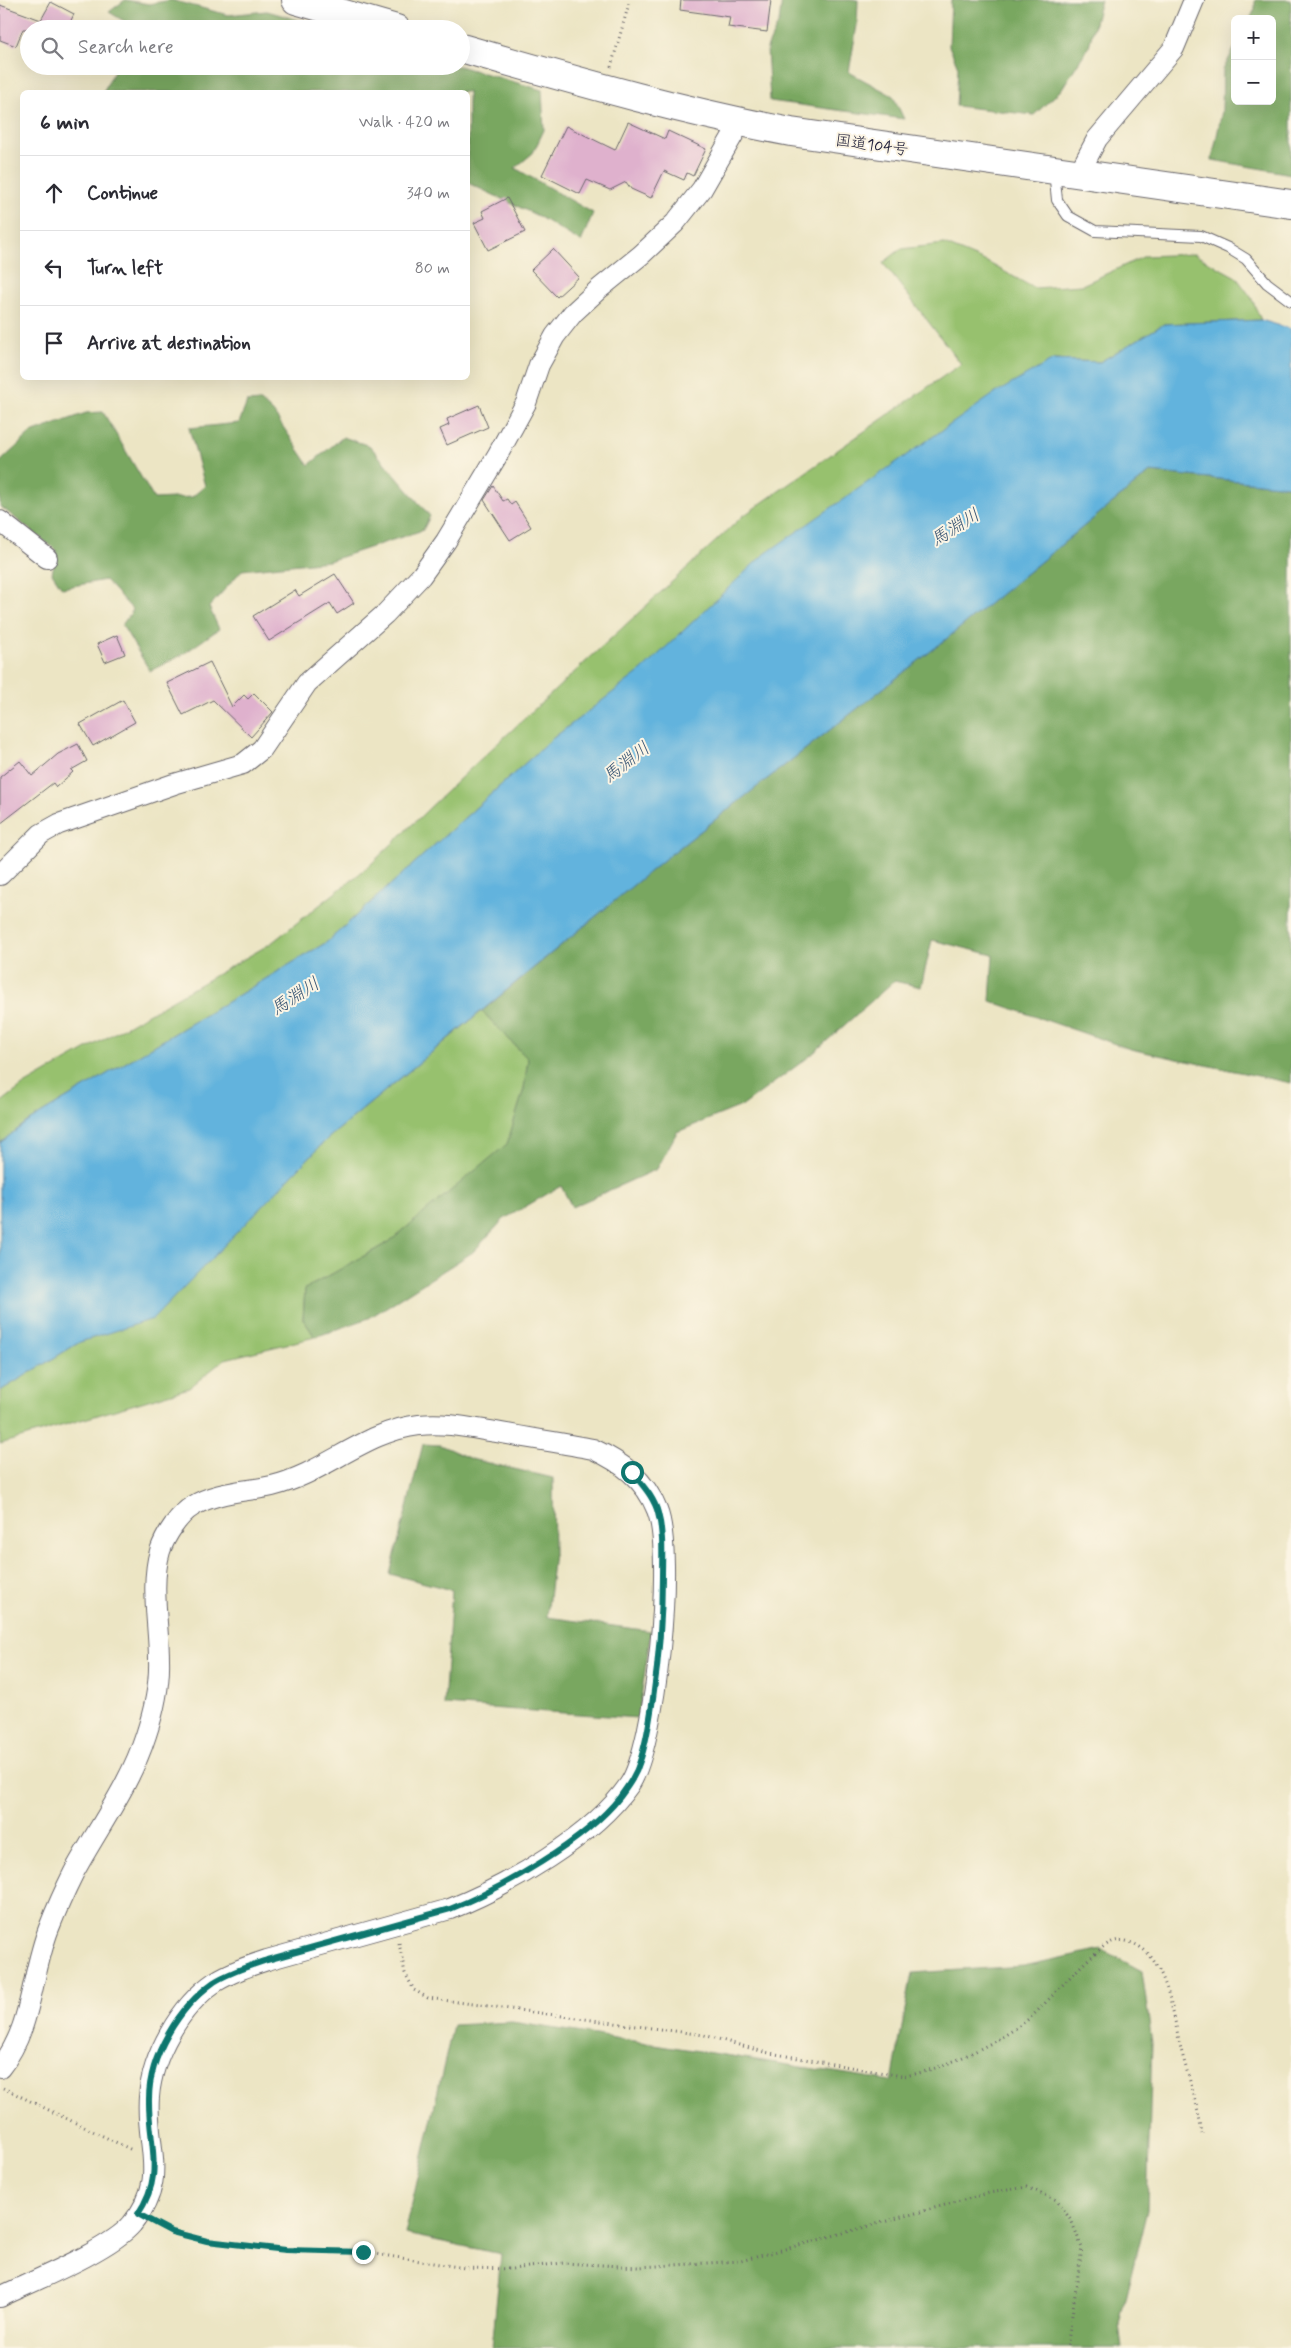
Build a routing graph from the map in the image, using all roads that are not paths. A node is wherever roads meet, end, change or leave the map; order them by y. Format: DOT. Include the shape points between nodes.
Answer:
graph roads {
  1 [pos="296,0"];
  2 [pos="1194,0"];
  3 [pos="365,20"];
  4 [pos="470,51"];
  5 [pos="740,123"];
  6 [pos="1067,172"];
  7 [pos="1291,204"];
  8 [pos="1291,301"];
  9 [pos="0,521"];
  10 [pos="47,558"];
  11 [pos="0,875"];
  12 [pos="0,2068"];
  13 [pos="0,2298"];
  1 -- 3 [label="highway"];
  2 -- 6 [label="street" via="1174,48"];
  4 -- 5 [label="highway, 国道104号"];
  5 -- 6 [label="highway, 国道104号"];
  5 -- 11 [label="street" via="702,189 675,223 573,313 555,336 539,365 526,404 497,456 421,576 386,614 307,683 262,749 242,764 59,824 41,834"];
  6 -- 7 [label="highway, 国道104号"];
  6 -- 8 [label="lane" via="1056,200 1068,216 1095,231 1201,236 1246,259 1267,283"];
  9 -- 10 [label="street"];
  12 -- 13 [label="street" via="13,2052 23,2029 38,1956 49,1927 74,1873 139,1757 154,1712 160,1662 156,1573 161,1549 176,1522 191,1506 217,1495 273,1486 311,1472 372,1437 421,1425 452,1425 593,1449 632,1472 648,1491 658,1511 662,1533 660,1648 648,1736 640,1762 618,1800 589,1828 478,1898 450,1909 243,1968 214,1982 176,2023 154,2068 149,2097 154,2178 148,2200 131,2224 112,2241"];
}
